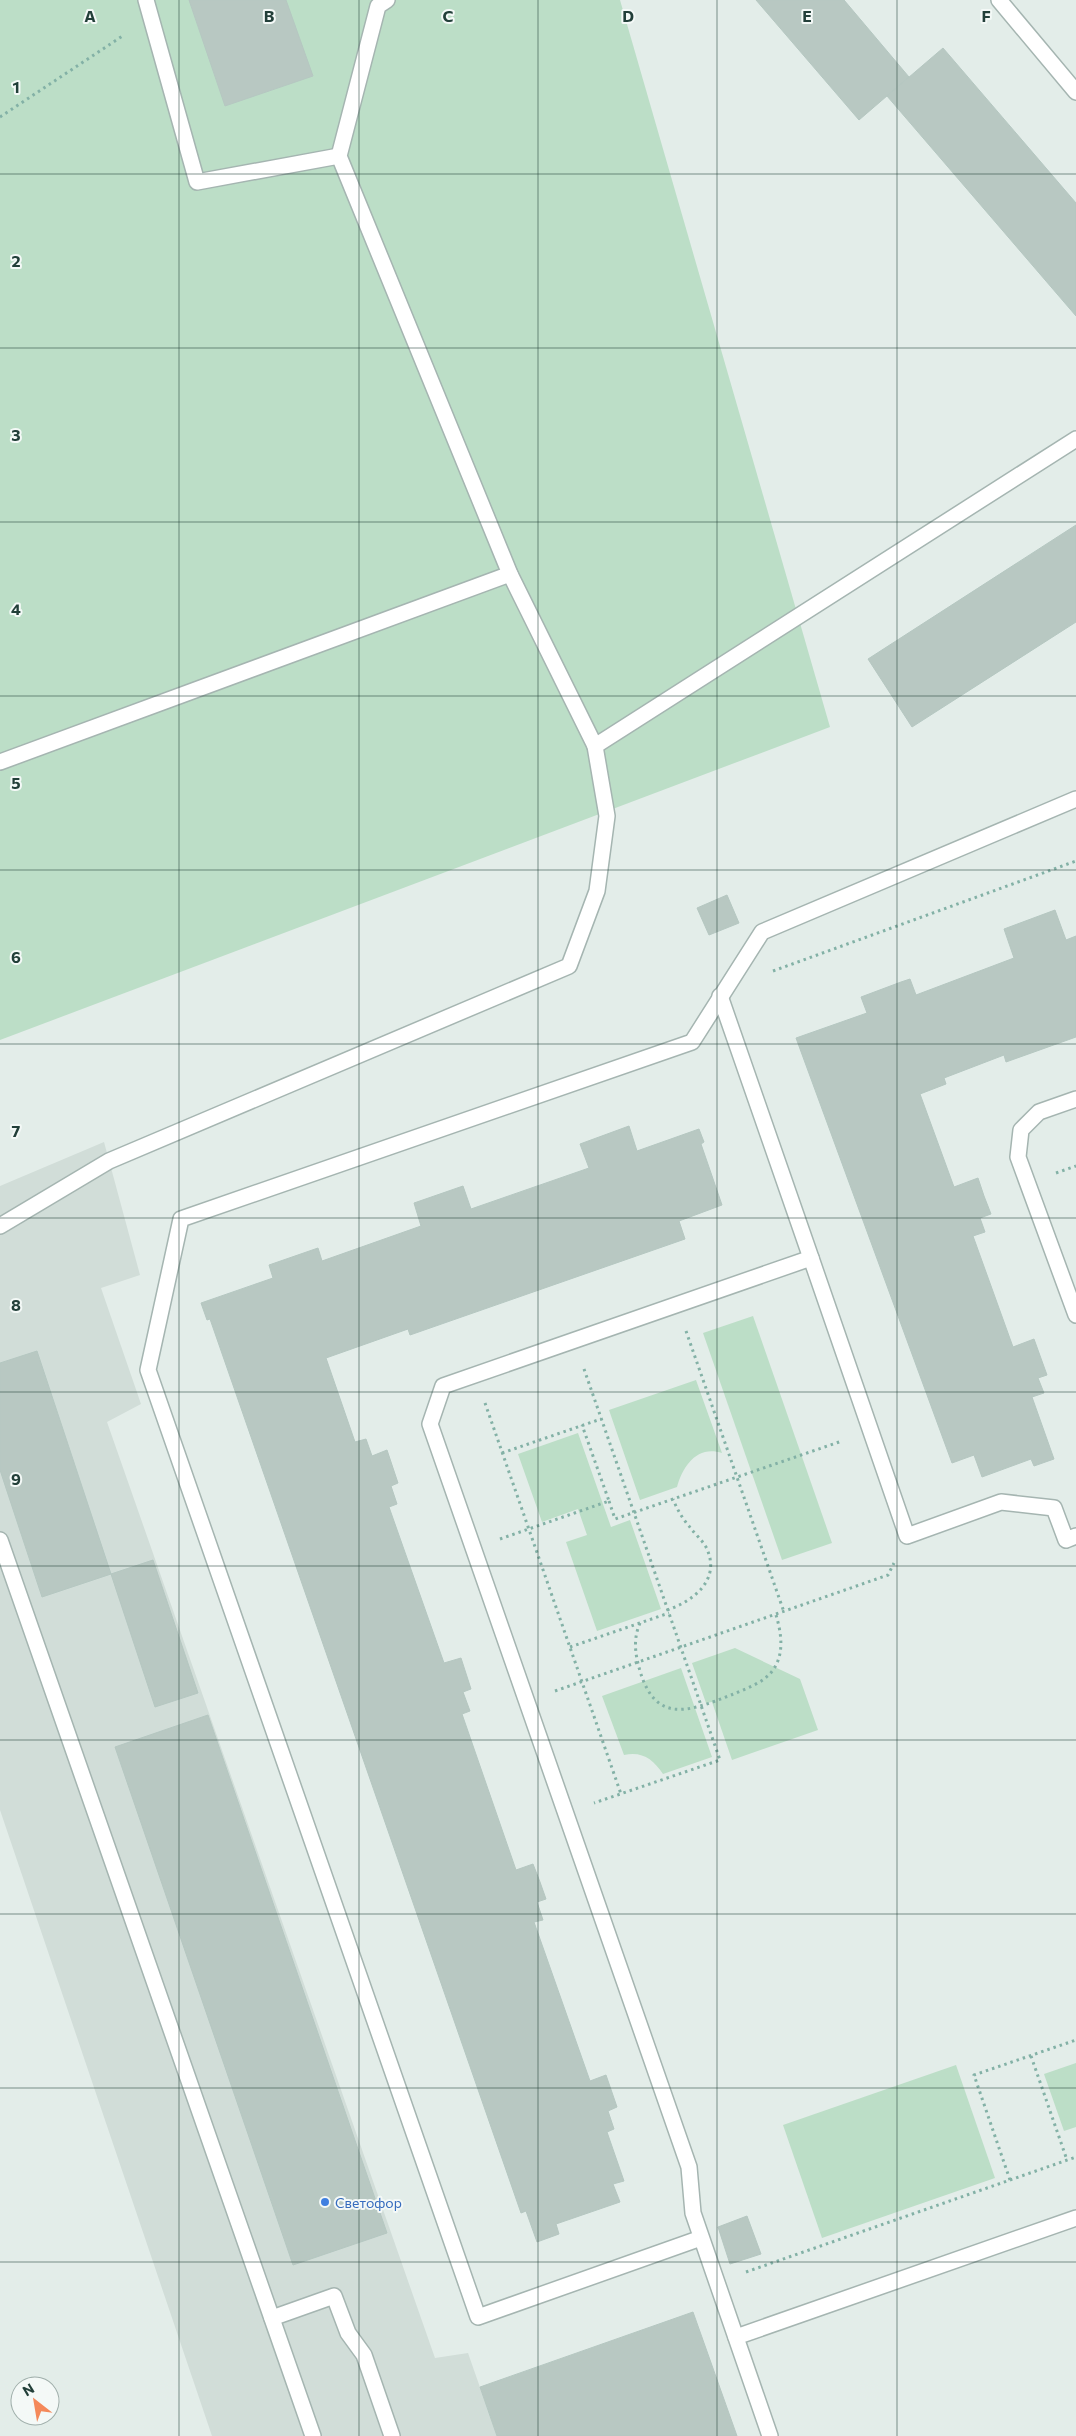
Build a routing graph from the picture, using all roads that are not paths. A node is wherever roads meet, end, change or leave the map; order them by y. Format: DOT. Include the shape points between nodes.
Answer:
graph roads {
  1 [pos="146,0"];
  2 [pos="387,0"];
  3 [pos="999,0"];
  4 [pos="1076,92"];
  5 [pos="339,156"];
  6 [pos="1076,439"];
  7 [pos="510,574"];
  8 [pos="595,746"];
  9 [pos="0,762"];
  10 [pos="1076,799"];
  11 [pos="720,996"];
  12 [pos="1076,1099"];
  13 [pos="0,1226"];
  14 [pos="811,1258"];
  15 [pos="1076,1315"];
  16 [pos="1076,1536"];
  17 [pos="0,1540"];
  18 [pos="1076,2218"];
  19 [pos="701,2238"];
  20 [pos="272,2318"];
  21 [pos="736,2337"];
  22 [pos="313,2436"];
  23 [pos="392,2436"];
  24 [pos="770,2436"];
  1 -- 5 [label="street" via="197,182"];
  2 -- 5 [label="street" via="378,6"];
  3 -- 4 [label="street"];
  5 -- 7 [label="street"];
  6 -- 8 [label="street"];
  7 -- 8 [label="street"];
  7 -- 9 [label="street"];
  8 -- 13 [label="street" via="607,816 597,891 569,966 110,1161"];
  10 -- 11 [label="street" via="762,932"];
  11 -- 14 [label="street"];
  11 -- 19 [label="street" via="692,1042 181,1220 148,1370 478,2317"];
  12 -- 15 [label="street" via="1038,1112 1021,1130 1018,1157"];
  14 -- 16 [label="street" via="907,1536 1002,1502 1054,1508 1066,1540"];
  14 -- 19 [label="street" via="443,1386 430,1424 689,2167 693,2213"];
  17 -- 20 [label="street"];
  18 -- 21 [label="street"];
  19 -- 21 [label="street"];
  20 -- 22 [label="street"];
  20 -- 23 [label="street" via="334,2296 348,2333 364,2355"];
  21 -- 24 [label="street"];
}
